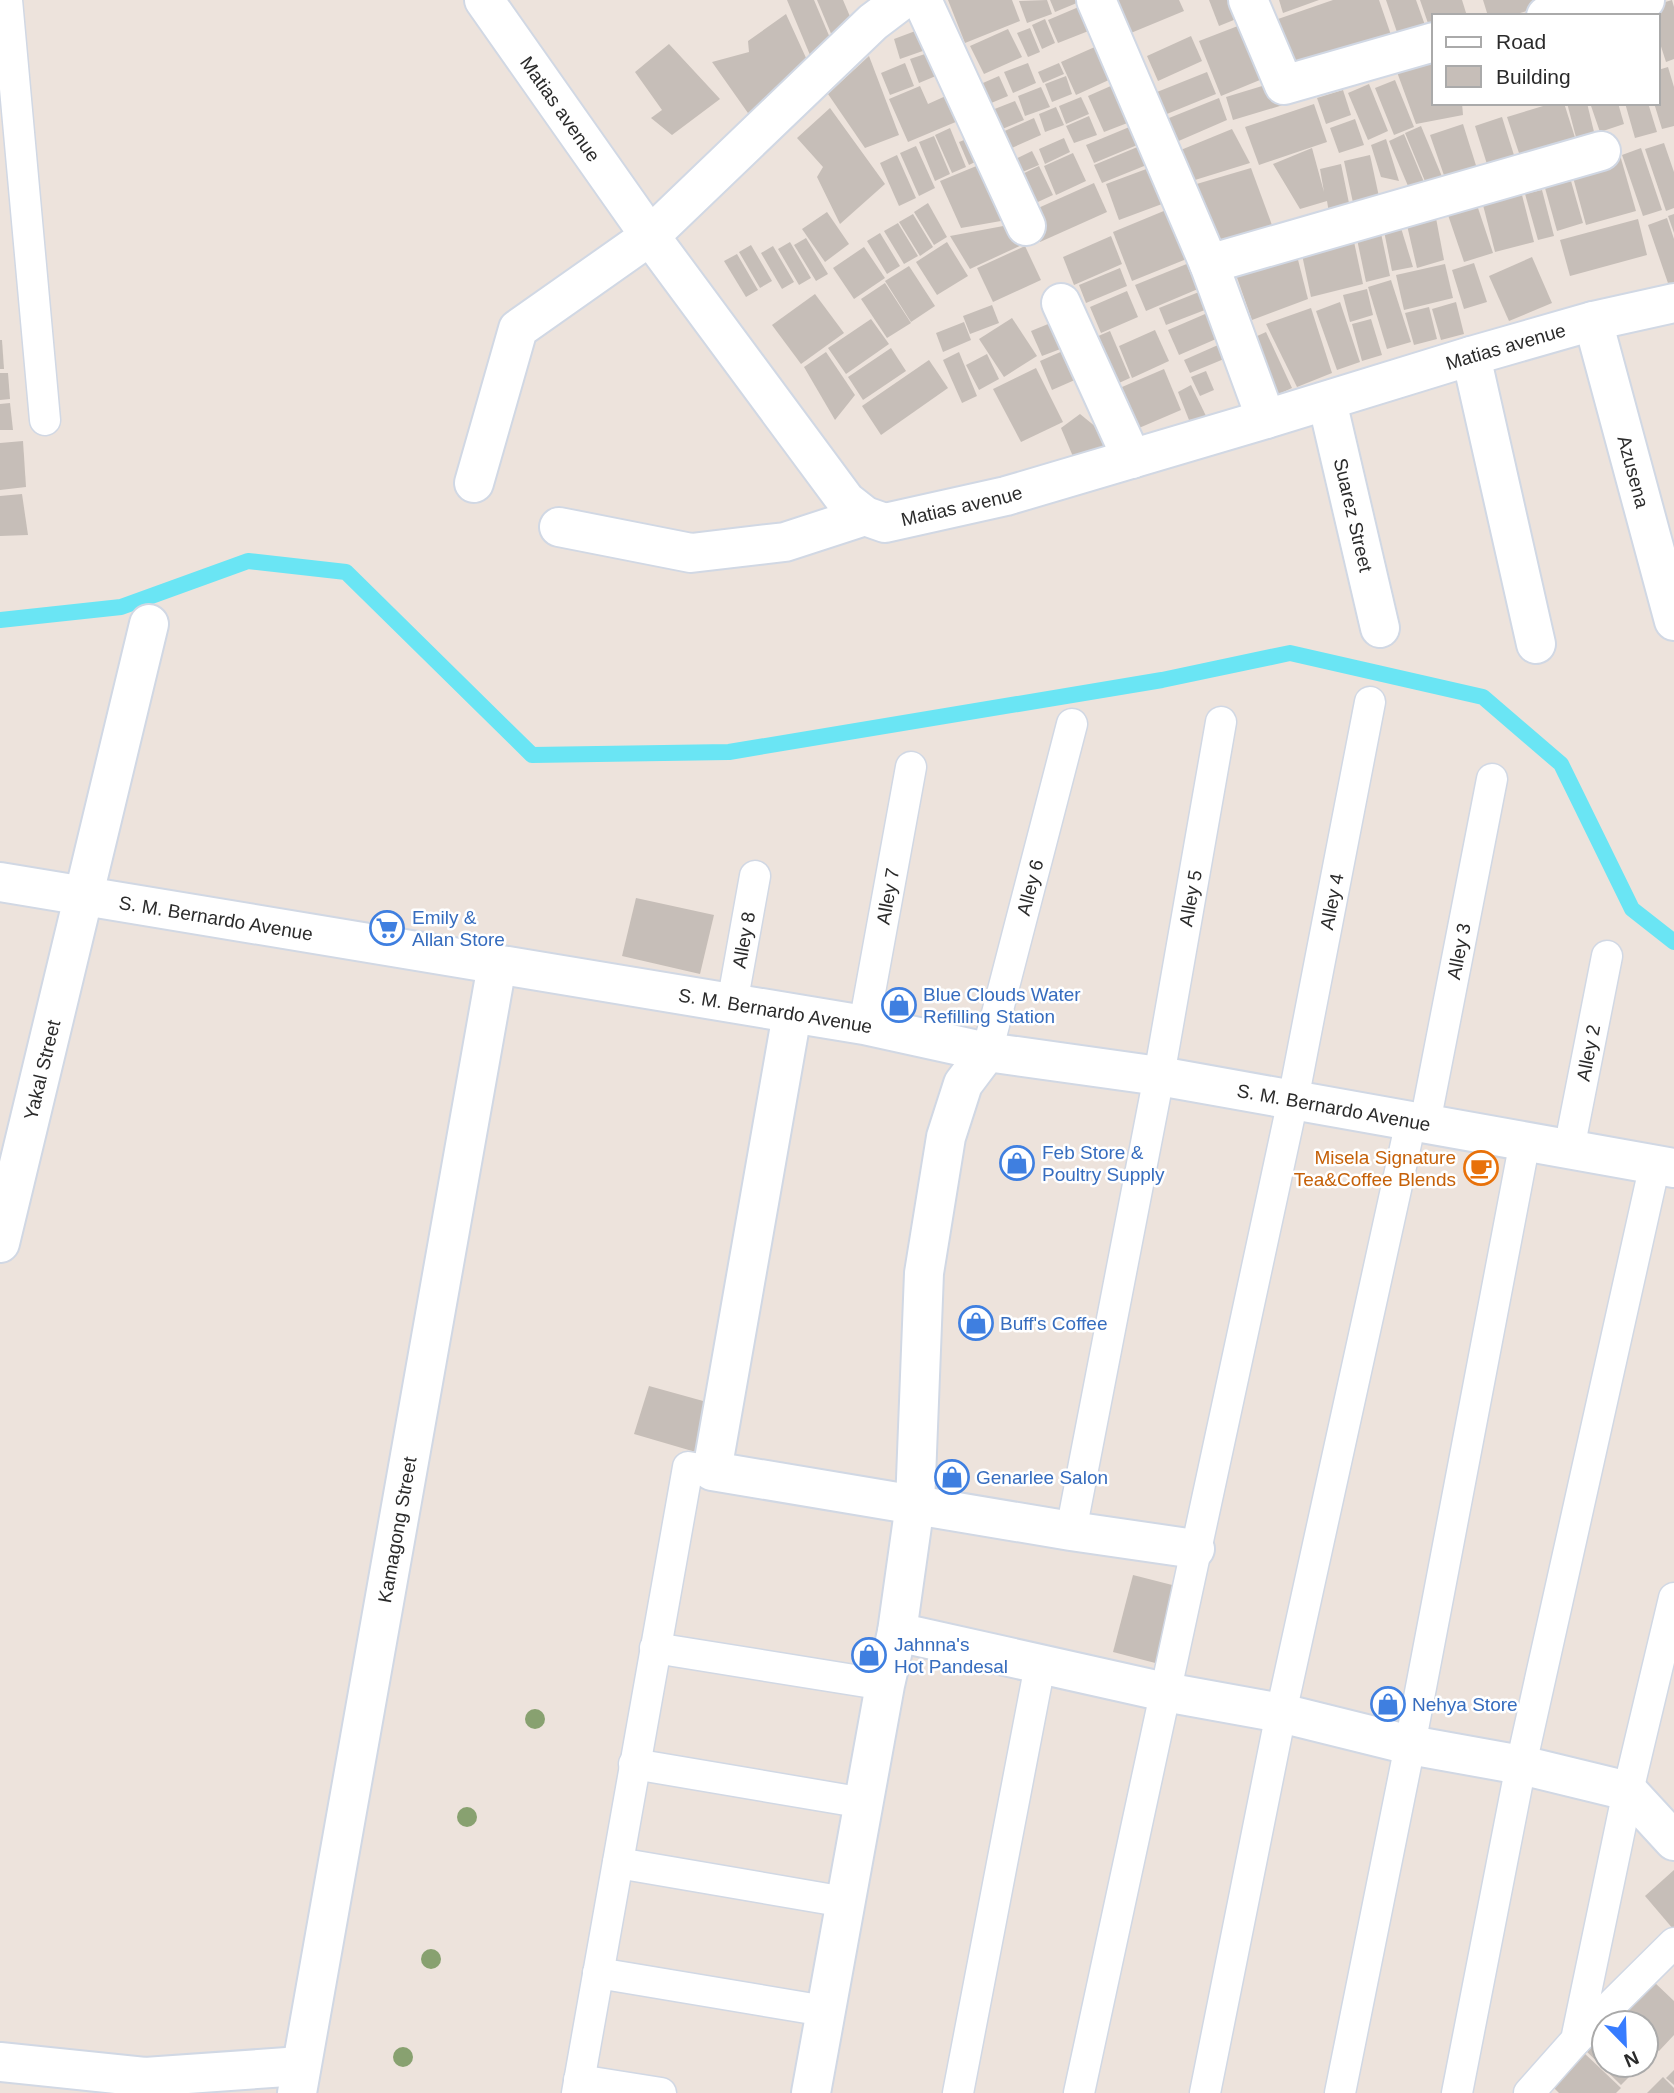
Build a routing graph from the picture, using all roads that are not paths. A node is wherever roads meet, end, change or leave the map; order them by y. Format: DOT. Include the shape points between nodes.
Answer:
graph roads {
  1 [pos="7,0"];
  2 [pos="484,0"];
  3 [pos="902,0"];
  4 [pos="922,0"];
  5 [pos="1096,0"];
  6 [pos="1248,0"];
  7 [pos="1645,0"];
  8 [pos="1558,14"];
  9 [pos="1432,44"];
  10 [pos="1601,150"];
  11 [pos="1026,226"];
  12 [pos="650,236"];
  13 [pos="1209,264"];
  14 [pos="1060,303"];
  15 [pos="1674,303"];
  16 [pos="1593,321"];
  17 [pos="1471,356"];
  18 [pos="1327,401"];
  19 [pos="1266,419"];
  20 [pos="45,420"];
  21 [pos="1132,459"];
  22 [pos="474,483"];
  23 [pos="865,516"];
  24 [pos="559,527"];
  25 [pos="1674,621"];
  26 [pos="149,624"];
  27 [pos="1380,628"];
  28 [pos="1536,644"];
  29 [pos="1370,702"];
  30 [pos="1221,722"];
  31 [pos="1072,724"];
  32 [pos="911,767"];
  33 [pos="1492,779"];
  34 [pos="755,876"];
  35 [pos="0,882"];
  36 [pos="84,897"];
  37 [pos="1607,956"];
  38 [pos="497,965"];
  39 [pos="732,1004"];
  40 [pos="792,1014"];
  41 [pos="864,1025"];
  42 [pos="987,1052"];
  43 [pos="1160,1076"];
  44 [pos="1293,1100"];
  45 [pos="1418,1122"];
  46 [pos="1525,1141"];
  47 [pos="1569,1149"];
  48 [pos="1664,1166"];
  49 [pos="0,1243"];
  50 [pos="712,1471"];
  51 [pos="915,1504"];
  52 [pos="1070,1531"];
  53 [pos="1195,1549"];
  54 [pos="1674,1598"];
  55 [pos="897,1633"];
  56 [pos="655,1648"];
  57 [pos="1040,1665"];
  58 [pos="885,1685"];
  59 [pos="1165,1692"];
  60 [pos="1281,1713"];
  61 [pos="1410,1745"];
  62 [pos="634,1764"];
  63 [pos="1521,1765"];
  64 [pos="1628,1791"];
  65 [pos="863,1803"];
  66 [pos="1674,1841"];
  67 [pos="618,1863"];
  68 [pos="845,1902"];
  69 [pos="1674,1943"];
  70 [pos="598,1973"];
  71 [pos="825,2011"];
  72 [pos="1576,2040"];
  73 [pos="0,2062"];
  74 [pos="299,2079"];
  75 [pos="578,2086"];
  76 [pos="661,2093"];
  77 [pos="811,2093"];
  78 [pos="958,2093"];
  79 [pos="1079,2093"];
  80 [pos="1205,2093"];
  81 [pos="1340,2093"];
  82 [pos="1457,2093"];
  83 [pos="1529,2093"];
  1 -- 20 [label="lane"];
  2 -- 12 [label="street, Matias avenue"];
  3 -- 12 [label="street" via="873,22"];
  4 -- 11 [label="street"];
  5 -- 13 [label="street"];
  6 -- 9 [label="street" via="1284,85"];
  7 -- 8 [label="street"];
  10 -- 13 [label="street"];
  12 -- 22 [label="street" via="518,329"];
  12 -- 23 [label="street, Matias avenue" via="846,501"];
  13 -- 19 [label="street"];
  14 -- 21 [label="street"];
  15 -- 16 [label="street, Matias avenue"];
  16 -- 17 [label="street, Matias avenue"];
  16 -- 25 [label="street, Azusena"];
  17 -- 18 [label="street, Matias avenue"];
  17 -- 28 [label="street"];
  18 -- 19 [label="street, Matias avenue"];
  18 -- 27 [label="street, Suarez Street"];
  19 -- 21 [label="street, Matias avenue"];
  21 -- 23 [label="street, Matias avenue" via="1006,496 885,523"];
  23 -- 24 [label="street" via="785,542 691,553"];
  26 -- 36 [label="street, Yakal Street"];
  29 -- 44 [label="lane, Alley 4"];
  30 -- 43 [label="lane, Alley 5"];
  31 -- 42 [label="lane, Alley 6"];
  32 -- 41 [label="lane, Alley 7"];
  33 -- 45 [label="lane, Alley 3"];
  34 -- 39 [label="lane, Alley 8"];
  35 -- 36 [label="street, S. M. Bernardo Avenue"];
  36 -- 38 [label="street, S. M. Bernardo Avenue"];
  36 -- 49 [label="street, Yakal Street"];
  37 -- 47 [label="lane, Alley 2"];
  38 -- 39 [label="street, S. M. Bernardo Avenue"];
  38 -- 74 [label="street, Kamagong Street"];
  39 -- 40 [label="street, S. M. Bernardo Avenue"];
  40 -- 41 [label="street, S. M. Bernardo Avenue"];
  40 -- 50 [label="street"];
  41 -- 42 [label="street, S. M. Bernardo Avenue"];
  42 -- 43 [label="street, S. M. Bernardo Avenue"];
  42 -- 51 [label="street" via="963,1084 946,1137 924,1273"];
  43 -- 44 [label="street, S. M. Bernardo Avenue"];
  43 -- 52 [label="lane, Alley 5"];
  44 -- 45 [label="street, S. M. Bernardo Avenue"];
  44 -- 53 [label="lane, Alley 4"];
  45 -- 46 [label="street, S. M. Bernardo Avenue"];
  45 -- 60 [label="lane, Alley 3"];
  46 -- 47 [label="street, S. M. Bernardo Avenue"];
  46 -- 61 [label="lane"];
  47 -- 48 [label="street, S. M. Bernardo Avenue"];
  48 -- 63 [label="lane"];
  50 -- 51 [label="street"];
  50 -- 56 [label="lane" via="688,1467"];
  51 -- 52 [label="street"];
  51 -- 55 [label="street"];
  52 -- 53 [label="street"];
  53 -- 59 [label="lane, Alley 4"];
  54 -- 64 [label="lane"];
  55 -- 57 [label="street"];
  55 -- 58 [label="street"];
  56 -- 58 [label="lane"];
  56 -- 62 [label="lane"];
  57 -- 59 [label="street"];
  57 -- 78 [label="lane"];
  58 -- 65 [label="street"];
  59 -- 60 [label="street"];
  59 -- 79 [label="lane, Alley 4"];
  60 -- 61 [label="street"];
  60 -- 80 [label="lane, Alley 3"];
  61 -- 63 [label="street"];
  61 -- 81 [label="lane"];
  62 -- 65 [label="lane"];
  62 -- 67 [label="lane"];
  63 -- 64 [label="street"];
  63 -- 82 [label="lane"];
  64 -- 66 [label="street"];
  64 -- 72 [label="lane"];
  65 -- 68 [label="street"];
  67 -- 68 [label="lane"];
  67 -- 70 [label="lane"];
  68 -- 71 [label="street"];
  69 -- 72 [label="lane"];
  70 -- 71 [label="lane"];
  70 -- 75 [label="lane"];
  71 -- 77 [label="street"];
  72 -- 83 [label="lane"];
  73 -- 74 [label="street" via="145,2077"];
  75 -- 76 [label="lane"];
}
